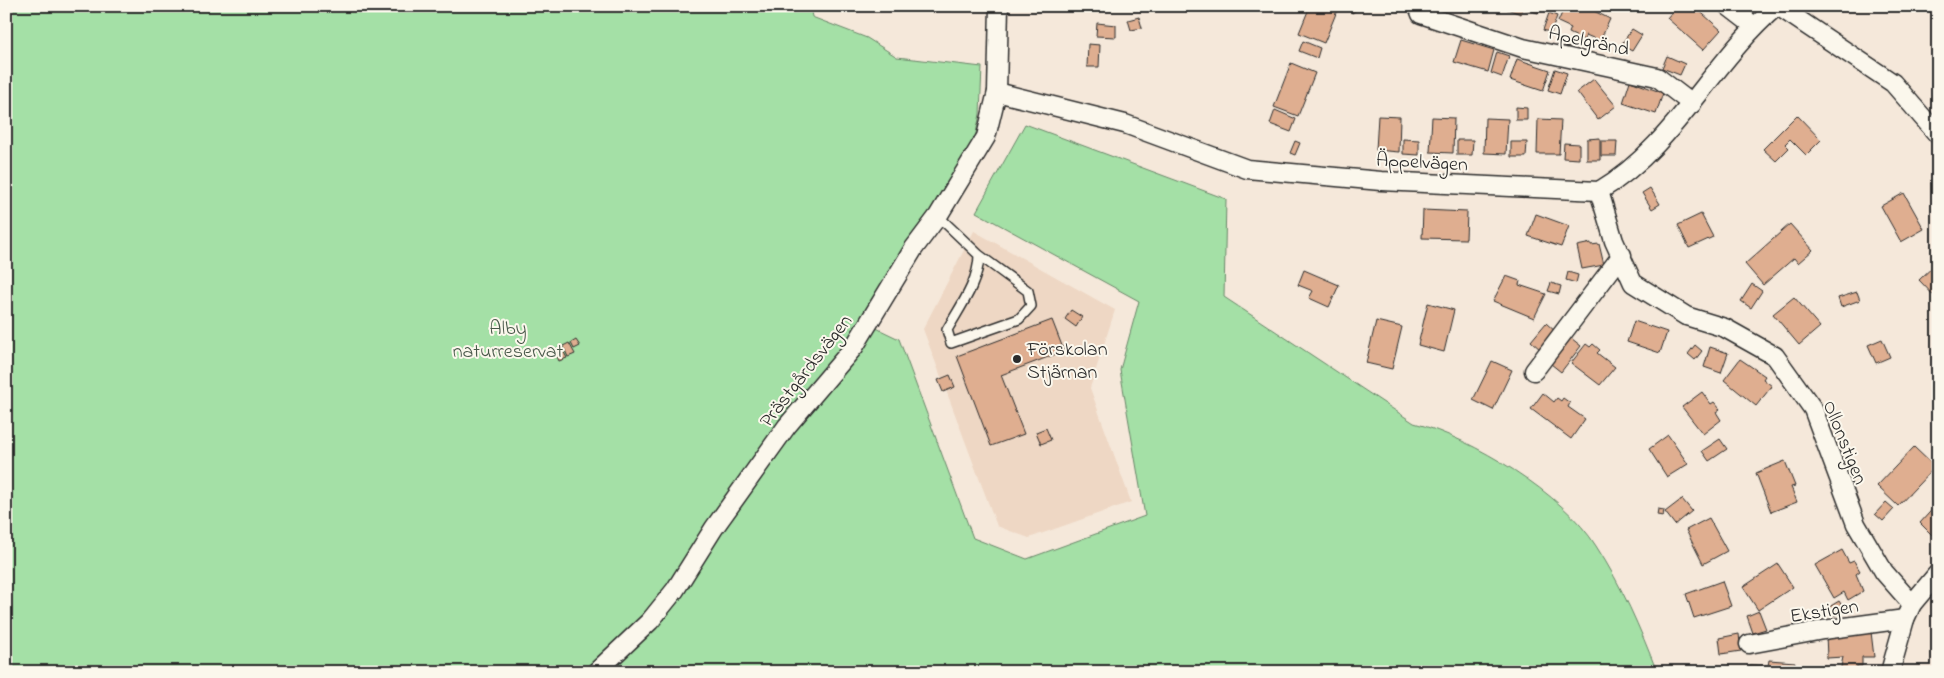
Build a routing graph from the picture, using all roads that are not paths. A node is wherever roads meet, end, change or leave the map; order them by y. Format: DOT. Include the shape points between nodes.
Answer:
graph roads {
  1 [pos="999,6"];
  2 [pos="1418,6"];
  3 [pos="1728,6"];
  4 [pos="1778,6"];
  5 [pos="1754,26"];
  6 [pos="996,92"];
  7 [pos="1692,104"];
  8 [pos="1938,135"];
  9 [pos="1599,191"];
  10 [pos="938,216"];
  11 [pos="979,255"];
  12 [pos="1622,256"];
  13 [pos="1534,371"];
  14 [pos="1938,574"];
  15 [pos="1908,612"];
  16 [pos="1749,644"];
  17 [pos="596,672"];
  18 [pos="1890,672"];
  1 -- 6 [label="street, Prästgårdsvägen"];
  2 -- 7 [label="street, Apelgränd" via="1421,14 1523,48 1657,77"];
  3 -- 5 [label="street"];
  4 -- 5 [label="street"];
  4 -- 8 [label="street" via="1893,83"];
  5 -- 7 [label="street"];
  6 -- 9 [label="street, Äppelvägen" via="1126,124 1246,169 1381,181"];
  6 -- 10 [label="street, Prästgårdsvägen" via="986,137"];
  7 -- 9 [label="street" via="1623,177"];
  9 -- 12 [label="street, Ollonstigen" via="1614,241"];
  10 -- 11 [label="lane"];
  10 -- 17 [label="street, Prästgårdsvägen" via="914,248 854,347 787,426 714,528 675,590 650,621"];
  11 -- 11 [label="lane" via="1028,291 1032,306 1019,320 951,343 947,330 973,284"];
  12 -- 13 [label="street"];
  12 -- 15 [label="street, Ollonstigen" via="1633,283 1661,302 1686,316 1725,328 1774,356 1813,410 1856,524"];
  14 -- 15 [label="street"];
  15 -- 16 [label="street, Ekstigen"];
  15 -- 18 [label="street"];
}
